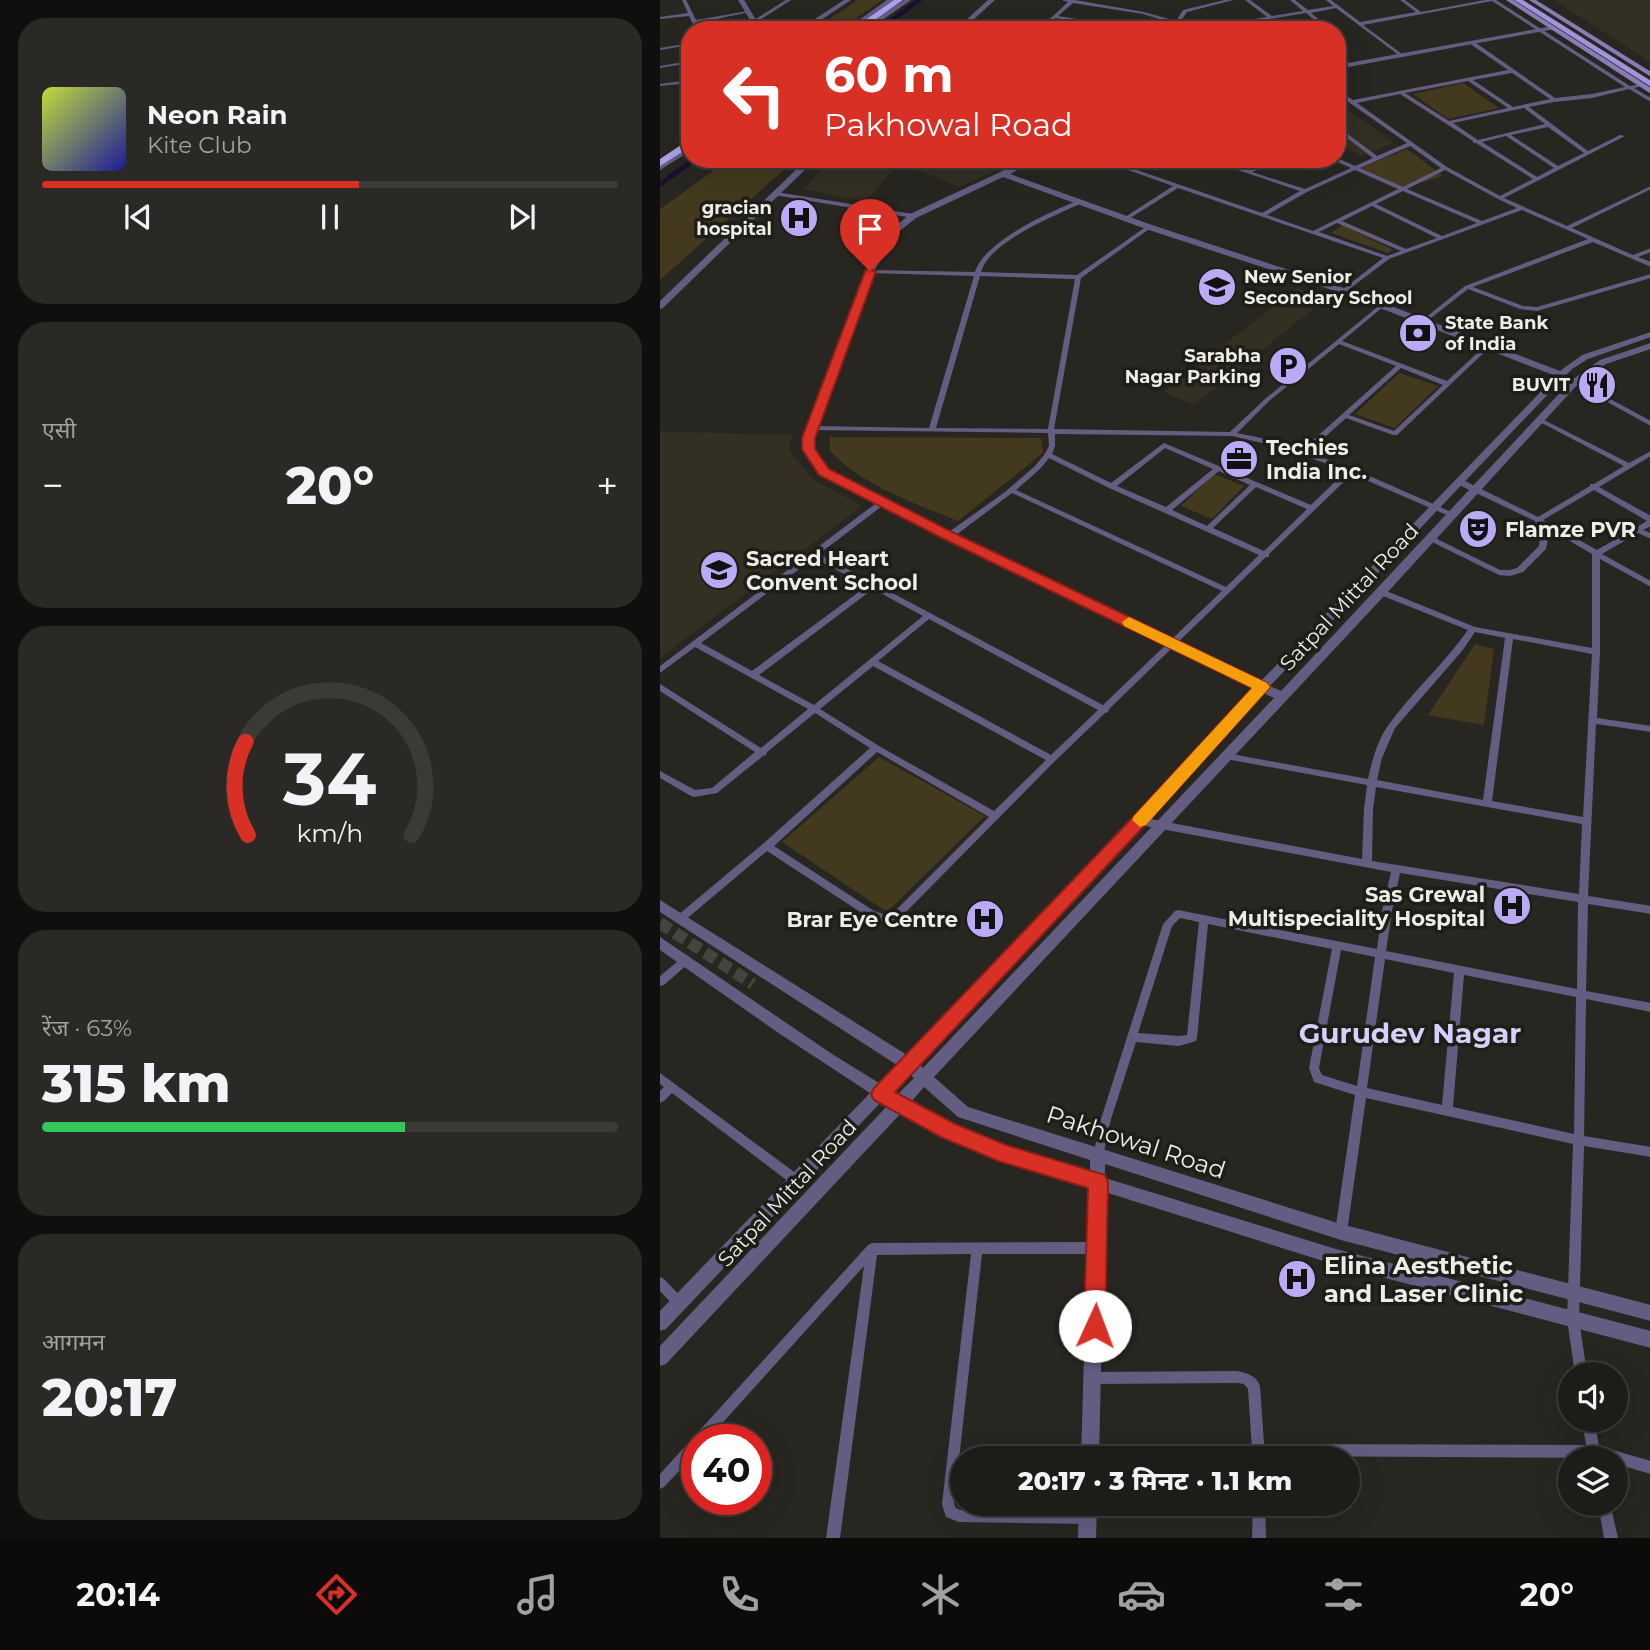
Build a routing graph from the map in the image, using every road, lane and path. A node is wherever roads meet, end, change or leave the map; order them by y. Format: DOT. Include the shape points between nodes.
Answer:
graph roads {
  1 [pos="684,0"];
  2 [pos="742,0"];
  3 [pos="789,0"];
  4 [pos="848,0"];
  5 [pos="892,0"];
  6 [pos="899,0"];
  7 [pos="908,0"];
  8 [pos="992,0"];
  9 [pos="1064,0"];
  10 [pos="1156,0"];
  11 [pos="1161,0"];
  12 [pos="1231,0"];
  13 [pos="1247,0"];
  14 [pos="1292,0"];
  15 [pos="1328,0"];
  16 [pos="1402,0"];
  17 [pos="1493,0"];
  18 [pos="1509,0"];
  19 [pos="1518,0"];
  20 [pos="1525,0"];
  21 [pos="1532,0"];
  22 [pos="1072,1"];
  23 [pos="1213,1"];
  24 [pos="1337,7"];
  25 [pos="748,12"];
  26 [pos="1307,12"];
  27 [pos="1144,13"];
  28 [pos="1420,13"];
  29 [pos="690,14"];
  30 [pos="1055,17"];
  31 [pos="660,18"];
  32 [pos="1270,18"];
  33 [pos="694,21"];
  34 [pos="699,21"];
  35 [pos="752,21"];
  36 [pos="755,21"];
  37 [pos="815,21"];
  38 [pos="861,21"];
  39 [pos="868,21"];
  40 [pos="876,21"];
  41 [pos="968,21"];
  42 [pos="1050,21"];
  43 [pos="1083,21"];
  44 [pos="1135,21"];
  45 [pos="1173,21"];
  46 [pos="1178,21"];
  47 [pos="1251,21"];
  48 [pos="1318,21"];
  49 [pos="1537,23"];
  50 [pos="1359,24"];
  51 [pos="1553,28"];
  52 [pos="1542,29"];
  53 [pos="1522,32"];
  54 [pos="660,39"];
  55 [pos="1471,41"];
  56 [pos="681,46"];
  57 [pos="662,49"];
  58 [pos="1400,55"];
  59 [pos="681,64"];
  60 [pos="1346,64"];
  61 [pos="660,67"];
  62 [pos="1512,71"];
  63 [pos="1650,77"];
  64 [pos="1468,79"];
  65 [pos="681,82"];
  66 [pos="660,85"];
  67 [pos="1640,85"];
  68 [pos="1650,85"];
  69 [pos="1630,87"];
  70 [pos="1400,92"];
  71 [pos="1650,92"];
  72 [pos="1346,98"];
  73 [pos="1554,100"];
  74 [pos="1650,101"];
  75 [pos="1352,102"];
  76 [pos="1524,106"];
  77 [pos="1512,109"];
  78 [pos="1447,123"];
  79 [pos="1549,125"];
  80 [pos="1346,134"];
  81 [pos="1506,134"];
  82 [pos="1622,136"];
  83 [pos="1475,142"];
  84 [pos="1409,144"];
  85 [pos="681,148"];
  86 [pos="1587,153"];
  87 [pos="1376,158"];
  88 [pos="660,163"];
  89 [pos="1346,165"];
  90 [pos="803,168"];
  91 [pos="1016,168"];
  92 [pos="1126,168"];
  93 [pos="1137,168"];
  94 [pos="1235,168"];
  95 [pos="1257,168"];
  96 [pos="1351,168"];
  97 [pos="1445,168"];
  98 [pos="1557,169"];
  99 [pos="1132,170"];
  100 [pos="1247,172"];
  101 [pos="1003,174"];
  102 [pos="1536,179"];
  103 [pos="1177,186"];
  104 [pos="1650,187"];
  105 [pos="1401,189"];
  106 [pos="1305,191"];
  107 [pos="776,194"];
  108 [pos="1500,198"];
  109 [pos="1080,202"];
  110 [pos="1372,204"];
  111 [pos="1521,208"];
  112 [pos="1262,215"];
  113 [pos="913,216"];
  114 [pos="1125,219"];
  115 [pos="1337,220"];
  116 [pos="1480,222"];
  117 [pos="1149,227"];
  118 [pos="1567,228"];
  119 [pos="1315,232"];
  120 [pos="1440,237"];
  121 [pos="1592,240"];
  122 [pos="1404,250"];
  123 [pos="1650,250"];
  124 [pos="1632,257"];
  125 [pos="1387,258"];
  126 [pos="1650,265"];
  127 [pos="870,271"];
  128 [pos="975,274"];
  129 [pos="1650,276"];
  130 [pos="1078,277"];
  131 [pos="1467,287"];
  132 [pos="1344,291"];
  133 [pos="673,292"];
  134 [pos="660,296"];
  135 [pos="660,306"];
  136 [pos="1381,306"];
  137 [pos="1422,323"];
  138 [pos="1650,334"];
  139 [pos="1339,342"];
  140 [pos="1650,345"];
  141 [pos="1487,347"];
  142 [pos="1400,366"];
  143 [pos="1562,375"];
  144 [pos="1575,382"];
  145 [pos="1448,384"];
  146 [pos="1344,415"];
  147 [pos="1540,420"];
  148 [pos="1650,424"];
  149 [pos="811,428"];
  150 [pos="932,428"];
  151 [pos="1051,429"];
  152 [pos="1232,433"];
  153 [pos="1302,453"];
  154 [pos="1650,453"];
  155 [pos="1048,455"];
  156 [pos="1628,465"];
  157 [pos="1218,468"];
  158 [pos="1350,472"];
  159 [pos="1460,482"];
  160 [pos="1255,484"];
  161 [pos="1112,486"];
  162 [pos="1593,486"];
  163 [pos="1011,490"];
  164 [pos="1475,490"];
  165 [pos="882,503"];
  166 [pos="1436,507"];
  167 [pos="1313,509"];
  168 [pos="1167,510"];
  169 [pos="1452,514"];
  170 [pos="1538,520"];
  171 [pos="1650,521"];
  172 [pos="1208,529"];
  173 [pos="1638,530"];
  174 [pos="949,536"];
  175 [pos="1650,537"];
  176 [pos="1430,539"];
  177 [pos="813,554"];
  178 [pos="1596,554"];
  179 [pos="1266,555"];
  180 [pos="1650,585"];
  181 [pos="872,586"];
  182 [pos="1228,592"];
  183 [pos="1381,592"];
  184 [pos="928,616"];
  185 [pos="1473,629"];
  186 [pos="1509,638"];
  187 [pos="695,643"];
  188 [pos="1172,643"];
  189 [pos="1596,652"];
  190 [pos="873,662"];
  191 [pos="660,670"];
  192 [pos="753,675"];
  193 [pos="660,687"];
  194 [pos="1262,687"];
  195 [pos="1282,697"];
  196 [pos="816,710"];
  197 [pos="1105,710"];
  198 [pos="1592,720"];
  199 [pos="1650,729"];
  200 [pos="876,748"];
  201 [pos="763,753"];
  202 [pos="1226,755"];
  203 [pos="1052,759"];
  204 [pos="660,774"];
  205 [pos="1370,784"];
  206 [pos="1487,804"];
  207 [pos="995,816"];
  208 [pos="1140,821"];
  209 [pos="1586,821"];
  210 [pos="1160,824"];
  211 [pos="767,846"];
  212 [pos="1367,862"];
  213 [pos="1396,869"];
  214 [pos="1583,899"];
  215 [pos="660,905"];
  216 [pos="1650,910"];
  217 [pos="681,918"];
  218 [pos="1204,919"];
  219 [pos="660,943"];
  220 [pos="1337,946"];
  221 [pos="1381,955"];
  222 [pos="686,960"];
  223 [pos="1459,972"];
  224 [pos="660,982"];
  225 [pos="1582,995"];
  226 [pos="1650,1008"];
  227 [pos="1134,1037"];
  228 [pos="908,1064"];
  229 [pos="926,1077"];
  230 [pos="660,1078"];
  231 [pos="672,1087"];
  232 [pos="1361,1092"];
  233 [pos="880,1094"];
  234 [pos="660,1098"];
  235 [pos="897,1104"];
  236 [pos="1447,1110"];
  237 [pos="1579,1140"];
  238 [pos="1650,1152"];
  239 [pos="1098,1156"];
  240 [pos="797,1181"];
  241 [pos="1098,1182"];
  242 [pos="1341,1232"];
  243 [pos="1097,1248"];
  244 [pos="872,1250"];
  245 [pos="977,1250"];
  246 [pos="660,1283"];
  247 [pos="1573,1292"];
  248 [pos="679,1303"];
  249 [pos="1650,1313"];
  250 [pos="1573,1319"];
  251 [pos="660,1323"];
  252 [pos="1650,1340"];
  253 [pos="660,1358"];
  254 [pos="1579,1362"];
  255 [pos="1093,1378"];
  256 [pos="713,1424"];
  257 [pos="955,1446"];
  258 [pos="1090,1446"];
  259 [pos="1258,1446"];
  260 [pos="1360,1454"];
  261 [pos="1558,1455"];
  262 [pos="681,1460"];
  263 [pos="1628,1463"];
  264 [pos="1650,1468"];
  265 [pos="660,1483"];
  266 [pos="950,1486"];
  267 [pos="950,1509"];
  268 [pos="1088,1516"];
  269 [pos="1259,1516"];
  270 [pos="1607,1516"];
  271 [pos="833,1538"];
  272 [pos="1087,1538"];
  273 [pos="1259,1538"];
  274 [pos="1611,1538"];
  1 -- 29 [label="street"];
  2 -- 25 [label="street"];
  3 -- 36 [label="street"];
  4 -- 37 [label="street"];
  5 -- 38 [label="street"];
  6 -- 39 [label="highway"];
  7 -- 40 [label="street"];
  8 -- 41 [label="street"];
  9 -- 22 [label="street"];
  10 -- 11 [label="street"];
  12 -- 23 [label="street"];
  13 -- 32 [label="street"];
  14 -- 26 [label="street"];
  15 -- 24 [label="street"];
  16 -- 28 [label="street"];
  17 -- 28 [label="street"];
  17 -- 49 [label="street"];
  18 -- 49 [label="main road"];
  19 -- 68 [label="main road"];
  20 -- 63 [label="main road"];
  21 -- 63 [label="main road"];
  22 -- 27 [label="street"];
  22 -- 30 [label="street"];
  23 -- 46 [label="street" via="1185,10"];
  24 -- 26 [label="street"];
  24 -- 50 [label="street"];
  25 -- 34 [label="street"];
  25 -- 35 [label="street"];
  26 -- 32 [label="street"];
  26 -- 48 [label="street"];
  27 -- 44 [label="street"];
  27 -- 45 [label="street"];
  28 -- 50 [label="street"];
  29 -- 31 [label="street"];
  29 -- 33 [label="street"];
  30 -- 42 [label="street"];
  30 -- 43 [label="street"];
  32 -- 47 [label="street"];
  49 -- 51 [label="main road"];
  49 -- 52 [label="street"];
  49 -- 53 [label="street"];
  50 -- 58 [label="street"];
  51 -- 52 [label="street"];
  51 -- 67 [label="main road"];
  52 -- 53 [label="street"];
  52 -- 69 [label="street"];
  53 -- 55 [label="street"];
  54 -- 57 [label="street"];
  55 -- 58 [label="street"];
  55 -- 62 [label="street"];
  56 -- 57 [label="street"];
  58 -- 60 [label="street"];
  59 -- 61 [label="street"];
  62 -- 64 [label="street"];
  62 -- 73 [label="street"];
  64 -- 70 [label="street"];
  64 -- 77 [label="street"];
  65 -- 66 [label="street"];
  67 -- 69 [label="street"];
  67 -- 71 [label="main road"];
  69 -- 73 [label="street"];
  69 -- 74 [label="street"];
  70 -- 75 [label="street"];
  70 -- 78 [label="street"];
  72 -- 75 [label="street"];
  73 -- 76 [label="street"];
  75 -- 84 [label="street"];
  76 -- 77 [label="street"];
  76 -- 79 [label="street"];
  77 -- 78 [label="street"];
  78 -- 83 [label="street"];
  79 -- 81 [label="street"];
  79 -- 86 [label="street"];
  80 -- 87 [label="street"];
  81 -- 83 [label="street"];
  81 -- 98 [label="street"];
  82 -- 86 [label="street"];
  83 -- 102 [label="street"];
  84 -- 87 [label="street"];
  84 -- 97 [label="street"];
  85 -- 88 [label="highway"];
  86 -- 98 [label="street"];
  87 -- 96 [label="street"];
  89 -- 96 [label="street"];
  90 -- 107 [label="street"];
  91 -- 101 [label="street"];
  92 -- 99 [label="street"];
  93 -- 99 [label="street"];
  94 -- 100 [label="street"];
  95 -- 100 [label="street"];
  96 -- 105 [label="street"];
  96 -- 106 [label="street"];
  97 -- 105 [label="street"];
  97 -- 108 [label="street"];
  98 -- 102 [label="street"];
  99 -- 103 [label="street"];
  100 -- 106 [label="street"];
  101 -- 109 [label="street"];
  101 -- 113 [label="street"];
  102 -- 108 [label="street"];
  103 -- 112 [label="street"];
  103 -- 114 [label="street"];
  104 -- 118 [label="street"];
  105 -- 110 [label="street"];
  105 -- 116 [label="street"];
  106 -- 112 [label="street"];
  107 -- 113 [label="street"];
  107 -- 133 [label="street"];
  108 -- 111 [label="street"];
  109 -- 114 [label="street"];
  109 -- 128 [label="street" via="1004,242"];
  110 -- 115 [label="street"];
  110 -- 120 [label="street"];
  111 -- 116 [label="street"];
  111 -- 118 [label="street"];
  112 -- 119 [label="street"];
  113 -- 127 [label="street" via="888,237"];
  114 -- 117 [label="street"];
  115 -- 119 [label="street"];
  115 -- 122 [label="street"];
  116 -- 120 [label="street"];
  117 -- 130 [label="street"];
  117 -- 132 [label="street"];
  118 -- 121 [label="street"];
  119 -- 125 [label="street"];
  120 -- 122 [label="street"];
  121 -- 124 [label="street"];
  121 -- 131 [label="street"];
  122 -- 125 [label="street"];
  123 -- 124 [label="street"];
  124 -- 126 [label="street"];
  125 -- 132 [label="street"];
  127 -- 128 [label="street"];
  127 -- 149 [label="street"];
  128 -- 130 [label="street"];
  128 -- 150 [label="street"];
  129 -- 131 [label="street" via="1537,309 1522,308"];
  130 -- 151 [label="street"];
  131 -- 137 [label="street"];
  132 -- 136 [label="street"];
  133 -- 134 [label="street"];
  133 -- 135 [label="street"];
  136 -- 137 [label="street"];
  136 -- 139 [label="street"];
  137 -- 141 [label="street"];
  138 -- 143 [label="street, Satpal Mittal Road" via="1585,357"];
  139 -- 142 [label="street"];
  139 -- 152 [label="street"];
  140 -- 144 [label="street, Satpal Mittal Road" via="1603,362"];
  141 -- 143 [label="street"];
  141 -- 145 [label="street"];
  142 -- 145 [label="street"];
  142 -- 146 [label="street"];
  143 -- 144 [label="street"];
  143 -- 159 [label="street, Satpal Mittal Road"];
  144 -- 147 [label="street, Satpal Mittal Road"];
  144 -- 148 [label="street"];
  145 -- 146 [label="street" via="1396,434"];
  146 -- 153 [label="street"];
  147 -- 156 [label="street"];
  147 -- 164 [label="street, Satpal Mittal Road"];
  149 -- 150 [label="street"];
  149 -- 165 [label="street" via="808,449 824,472"];
  150 -- 151 [label="street"];
  151 -- 152 [label="street"];
  151 -- 155 [label="street"];
  152 -- 153 [label="street"];
  153 -- 158 [label="street"];
  154 -- 156 [label="street"];
  155 -- 161 [label="street"];
  155 -- 163 [label="street"];
  156 -- 162 [label="street"];
  157 -- 160 [label="street"];
  157 -- 161 [label="street" via="1164,446"];
  157 -- 168 [label="street"];
  158 -- 166 [label="street"];
  158 -- 167 [label="street"];
  159 -- 164 [label="street"];
  159 -- 166 [label="street, Satpal Mittal Road"];
  160 -- 167 [label="street"];
  160 -- 172 [label="street"];
  161 -- 168 [label="street"];
  162 -- 170 [label="street"];
  162 -- 171 [label="street"];
  163 -- 174 [label="street"];
  163 -- 182 [label="street"];
  164 -- 169 [label="street, Satpal Mittal Road"];
  164 -- 170 [label="street"];
  165 -- 174 [label="street"];
  165 -- 177 [label="street"];
  166 -- 169 [label="street"];
  166 -- 194 [label="street, Satpal Mittal Road"];
  167 -- 179 [label="street"];
  168 -- 172 [label="street"];
  169 -- 176 [label="street, Satpal Mittal Road"];
  170 -- 176 [label="street" via="1543,547 1520,570 1510,573"];
  170 -- 178 [label="street"];
  171 -- 173 [label="street"];
  172 -- 179 [label="street"];
  173 -- 175 [label="street"];
  173 -- 178 [label="street"];
  174 -- 188 [label="street"];
  176 -- 183 [label="street, Satpal Mittal Road"];
  177 -- 181 [label="street"];
  177 -- 187 [label="street"];
  178 -- 180 [label="street"];
  178 -- 189 [label="street"];
  179 -- 182 [label="street"];
  181 -- 184 [label="street"];
  181 -- 192 [label="street"];
  182 -- 188 [label="street"];
  183 -- 185 [label="street"];
  183 -- 195 [label="street, Satpal Mittal Road"];
  184 -- 190 [label="street"];
  184 -- 197 [label="street"];
  185 -- 186 [label="street"];
  185 -- 205 [label="street" via="1392,726"];
  186 -- 189 [label="street"];
  186 -- 206 [label="street"];
  187 -- 191 [label="street"];
  187 -- 192 [label="street"];
  188 -- 194 [label="street"];
  188 -- 197 [label="street"];
  189 -- 198 [label="street"];
  190 -- 196 [label="street"];
  190 -- 203 [label="street"];
  192 -- 196 [label="street"];
  193 -- 201 [label="street"];
  194 -- 195 [label="street"];
  194 -- 208 [label="street, Satpal Mittal Road"];
  195 -- 202 [label="street, Satpal Mittal Road"];
  196 -- 200 [label="street"];
  196 -- 201 [label="street"];
  197 -- 203 [label="street"];
  198 -- 199 [label="street"];
  198 -- 209 [label="street"];
  200 -- 207 [label="street"];
  200 -- 211 [label="street"];
  201 -- 204 [label="street" via="721,786 701,795"];
  202 -- 205 [label="street"];
  202 -- 210 [label="street, Satpal Mittal Road"];
  203 -- 207 [label="street"];
  205 -- 206 [label="street"];
  205 -- 212 [label="street"];
  206 -- 209 [label="street"];
  207 -- 211 [label="street" via="901,911 887,919 871,914"];
  208 -- 210 [label="street"];
  208 -- 228 [label="street, Satpal Mittal Road"];
  209 -- 214 [label="street"];
  210 -- 212 [label="street"];
  210 -- 229 [label="street, Satpal Mittal Road"];
  211 -- 217 [label="street"];
  212 -- 213 [label="street"];
  213 -- 214 [label="street"];
  213 -- 221 [label="street"];
  214 -- 216 [label="street"];
  214 -- 225 [label="street"];
  215 -- 217 [label="street, Pakhowal Road"];
  217 -- 228 [label="street, Pakhowal Road"];
  218 -- 220 [label="street"];
  218 -- 227 [label="street" via="1178,914 1168,923"];
  218 -- 227 [label="street" via="1192,1038"];
  219 -- 222 [label="street"];
  220 -- 221 [label="street"];
  220 -- 232 [label="street" via="1315,1074 1327,1084"];
  221 -- 223 [label="street"];
  221 -- 232 [label="street"];
  222 -- 224 [label="street"];
  222 -- 233 [label="street"];
  223 -- 225 [label="street"];
  223 -- 236 [label="street"];
  225 -- 226 [label="street"];
  225 -- 237 [label="street"];
  227 -- 239 [label="street"];
  228 -- 229 [label="street, Pakhowal Road"];
  228 -- 233 [label="street, Satpal Mittal Road"];
  229 -- 235 [label="street, Satpal Mittal Road"];
  229 -- 239 [label="street, Pakhowal Road" via="963,1112"];
  230 -- 231 [label="street"];
  231 -- 234 [label="street"];
  231 -- 240 [label="street"];
  232 -- 236 [label="street"];
  232 -- 242 [label="street"];
  233 -- 235 [label="street"];
  233 -- 240 [label="street, Satpal Mittal Road"];
  235 -- 241 [label="street" via="1005,1154"];
  235 -- 253 [label="street, Satpal Mittal Road"];
  236 -- 237 [label="street"];
  237 -- 238 [label="street"];
  237 -- 247 [label="street"];
  239 -- 241 [label="street"];
  239 -- 242 [label="street, Pakhowal Road"];
  240 -- 248 [label="street, Satpal Mittal Road"];
  241 -- 243 [label="street"];
  241 -- 250 [label="street" via="1336,1256"];
  242 -- 247 [label="street, Pakhowal Road"];
  243 -- 245 [label="street"];
  243 -- 255 [label="street"];
  244 -- 245 [label="street"];
  244 -- 256 [label="street"];
  244 -- 271 [label="street"];
  245 -- 257 [label="street"];
  246 -- 248 [label="street"];
  247 -- 249 [label="street, Pakhowal Road"];
  247 -- 250 [label="street"];
  248 -- 251 [label="street, Satpal Mittal Road"];
  250 -- 252 [label="street"];
  250 -- 254 [label="street"];
  255 -- 258 [label="street"];
  255 -- 259 [label="street" via="1247,1379 1254,1386"];
  260 -- 261 [label="street"];
  262 -- 265 [label="street"];
  263 -- 264 [label="street"];
  266 -- 267 [label="street"];
  268 -- 272 [label="street"];
  269 -- 273 [label="street"];
  270 -- 274 [label="street"];
}
